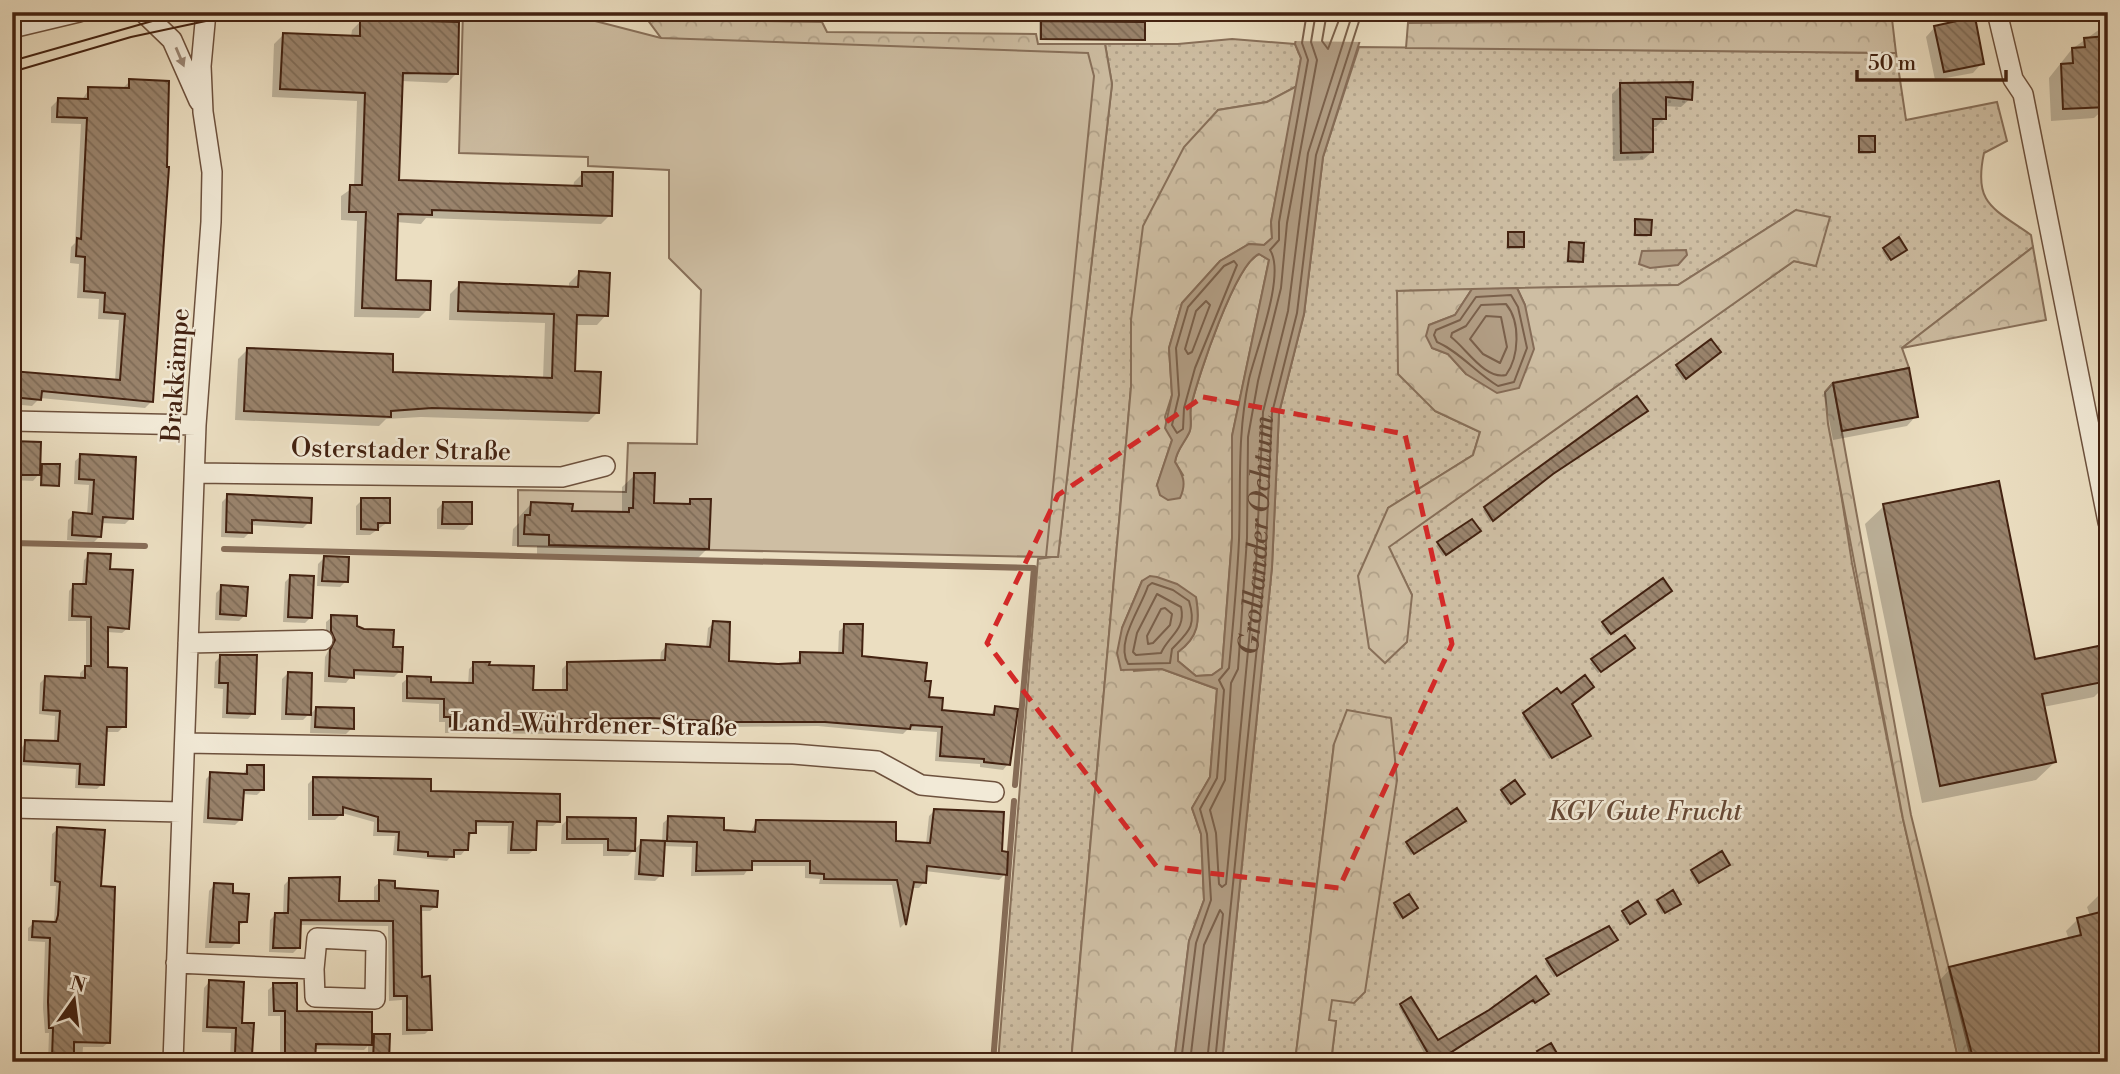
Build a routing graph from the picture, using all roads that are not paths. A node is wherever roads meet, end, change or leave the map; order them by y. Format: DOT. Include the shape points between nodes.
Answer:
graph roads {
  1 [pos="79,12"];
  2 [pos="142,12"];
  3 [pos="206,12"];
  4 [pos="1997,12"];
  5 [pos="12,28"];
  6 [pos="203,112"];
  7 [pos="12,421"];
  8 [pos="196,425"];
  9 [pos="605,466"];
  10 [pos="195,473"];
  11 [pos="2108,522"];
  12 [pos="323,640"];
  13 [pos="188,643"];
  14 [pos="186,743"];
  15 [pos="994,792"];
  16 [pos="12,808"];
  17 [pos="181,812"];
  18 [pos="176,963"];
  19 [pos="314,969"];
  20 [pos="173,1062"];
  1 -- 5 [label="street"];
  2 -- 6 [label="street, Brakkämpe, one-way" via="172,40"];
  3 -- 6 [label="street, Brakkämpe"];
  4 -- 11 [label="street" via="2013,79 2023,94"];
  6 -- 8 [label="street, Brakkämpe" via="212,172"];
  7 -- 8 [label="street"];
  8 -- 10 [label="street, Brakkämpe"];
  9 -- 10 [label="street, Osterstader Straße" via="562,477"];
  10 -- 13 [label="street, Brakkämpe"];
  12 -- 13 [label="street"];
  13 -- 14 [label="street, Brakkämpe"];
  14 -- 15 [label="street, Land-Wührdener-Straße" via="793,754 877,761 921,785"];
  14 -- 17 [label="street, Brakkämpe"];
  16 -- 17 [label="street"];
  17 -- 18 [label="street, Brakkämpe"];
  18 -- 19 [label="street"];
  18 -- 20 [label="street, Brakkämpe"];
}
